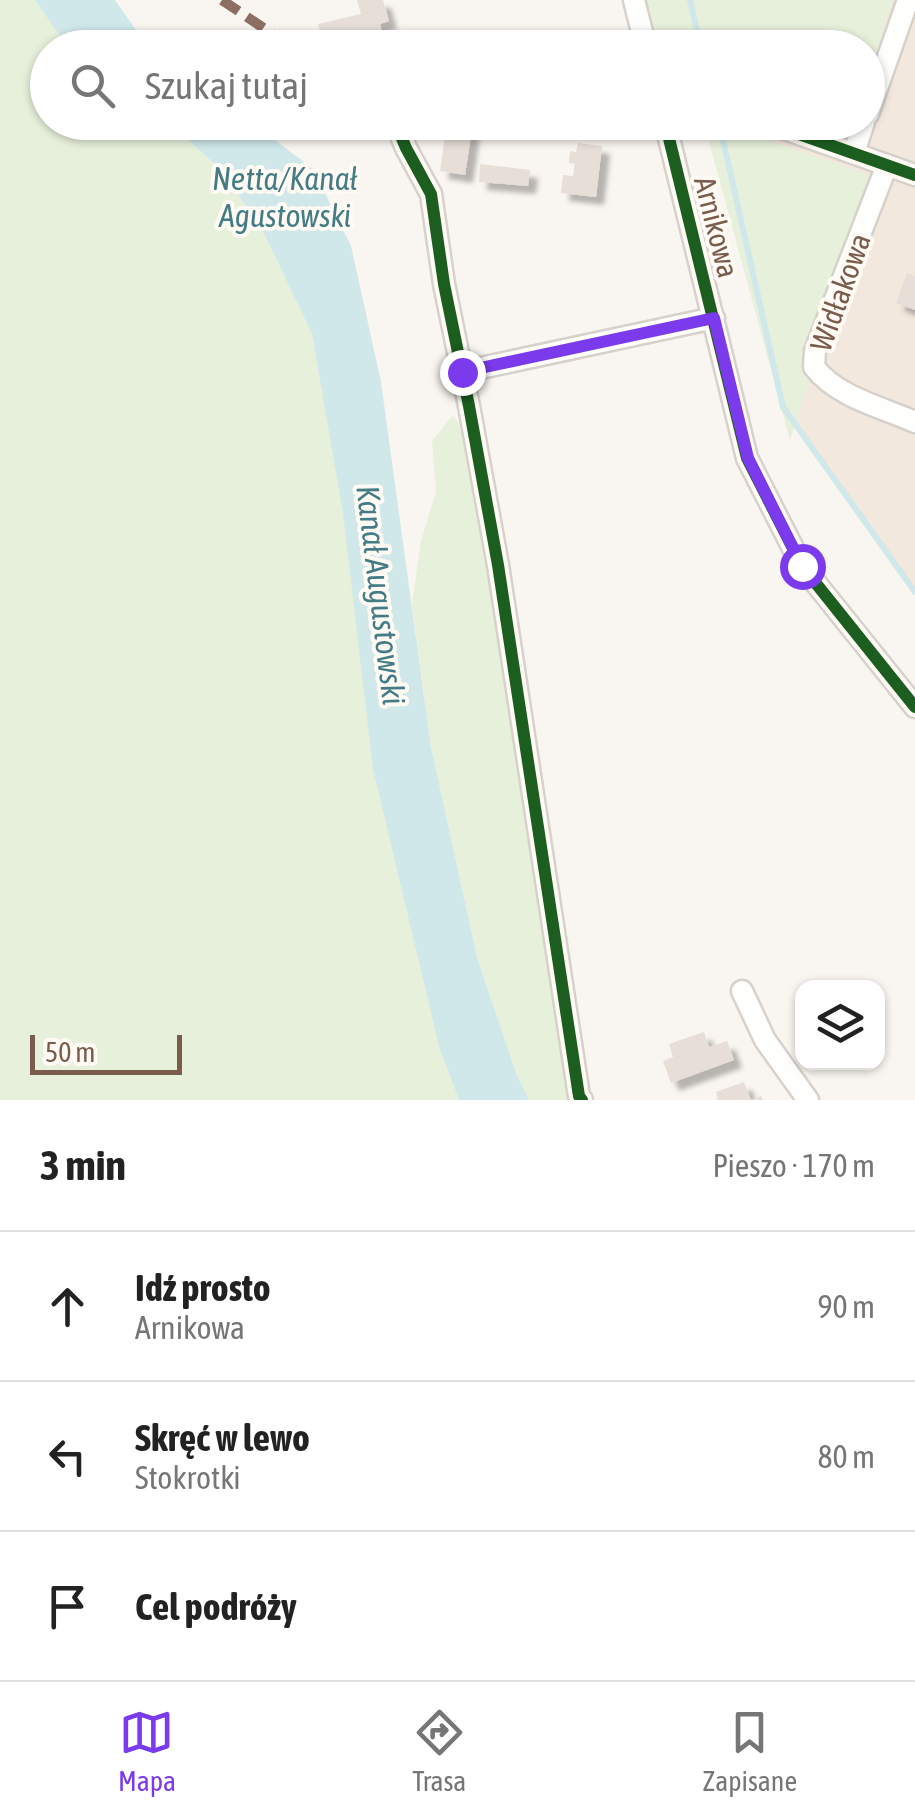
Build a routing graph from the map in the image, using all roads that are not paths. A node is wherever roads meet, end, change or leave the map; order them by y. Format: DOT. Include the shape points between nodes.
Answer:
graph roads {
  1 [pos="634,0"];
  2 [pos="908,0"];
  3 [pos="642,30"];
  4 [pos="885,66"];
  5 [pos="403,140"];
  6 [pos="670,140"];
  7 [pos="817,140"];
  8 [pos="858,140"];
  9 [pos="854,153"];
  10 [pos="887,165"];
  11 [pos="915,175"];
  12 [pos="714,318"];
  13 [pos="462,372"];
  14 [pos="915,422"];
  15 [pos="915,707"];
  16 [pos="742,991"];
  17 [pos="582,1100"];
  18 [pos="808,1100"];
  1 -- 3 [label="street"];
  2 -- 4 [label="street"];
  5 -- 13 [label="street" via="431,194"];
  6 -- 12 [label="street, Arnikowa"];
  7 -- 9 [label="street"];
  8 -- 9 [label="street"];
  9 -- 10 [label="street"];
  10 -- 11 [label="street"];
  10 -- 14 [label="street, Widłakowa" via="814,367 836,388"];
  12 -- 13 [label="street"];
  12 -- 15 [label="street, Arnikowa" via="748,458 802,566"];
  13 -- 17 [label="street"];
  16 -- 18 [label="street"];
}
